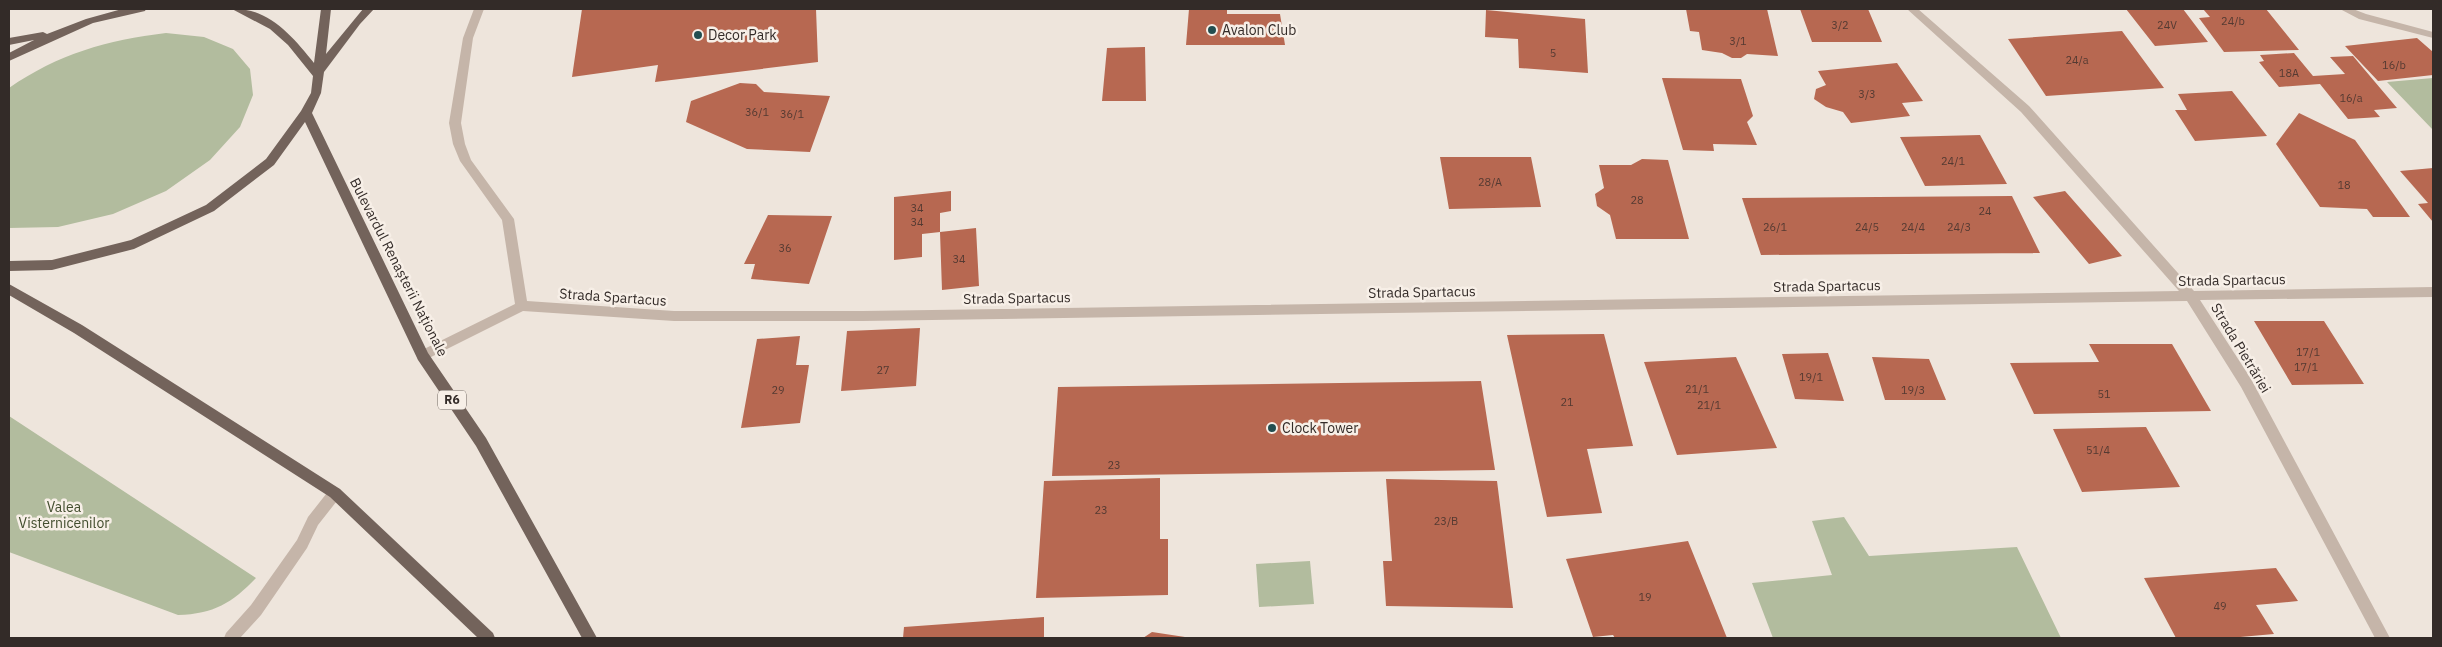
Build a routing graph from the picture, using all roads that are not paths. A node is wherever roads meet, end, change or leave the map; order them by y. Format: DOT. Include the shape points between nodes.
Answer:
graph roads {
  1 [pos="127,9"];
  2 [pos="141,9"];
  3 [pos="238,9"];
  4 [pos="326,9"];
  5 [pos="369,9"];
  6 [pos="479,9"];
  7 [pos="1912,9"];
  8 [pos="2345,9"];
  9 [pos="55,33"];
  10 [pos="2433,35"];
  11 [pos="9,41"];
  12 [pos="9,57"];
  13 [pos="317,74"];
  14 [pos="306,113"];
  15 [pos="9,266"];
  16 [pos="9,288"];
  17 [pos="2433,292"];
  18 [pos="2190,295"];
  19 [pos="522,306"];
  20 [pos="423,356"];
  21 [pos="334,492"];
  22 [pos="231,638"];
  23 [pos="488,638"];
  24 [pos="590,638"];
  25 [pos="2383,638"];
  1 -- 2 [label="main road"];
  1 -- 9 [label="main road"];
  3 -- 13 [label="main road" via="258,15 283,32"];
  4 -- 13 [label="main road"];
  5 -- 13 [label="main road"];
  6 -- 19 [label="street" via="468,38 455,123 458,144 466,161 508,219"];
  7 -- 18 [label="street, Strada Pietrăriei" via="2025,109"];
  8 -- 10 [label="street" via="2363,17"];
  9 -- 11 [label="main road"];
  9 -- 12 [label="main road"];
  13 -- 14 [label="main road" via="316,92"];
  14 -- 15 [label="main road" via="270,162 210,208 134,244 52,265"];
  14 -- 20 [label="main road, Bulevardul Renașterii Naționale / R6"];
  16 -- 21 [label="main road"];
  17 -- 18 [label="street, Strada Spartacus"];
  18 -- 19 [label="street, Strada Spartacus" via="863,316 674,316"];
  18 -- 25 [label="street, Strada Pietrăriei" via="2246,383"];
  19 -- 20 [label="street"];
  20 -- 24 [label="main road, Bulevardul Renașterii Naționale / R6" via="482,442"];
  21 -- 22 [label="street" via="261,603"];
  21 -- 23 [label="main road"];
}
